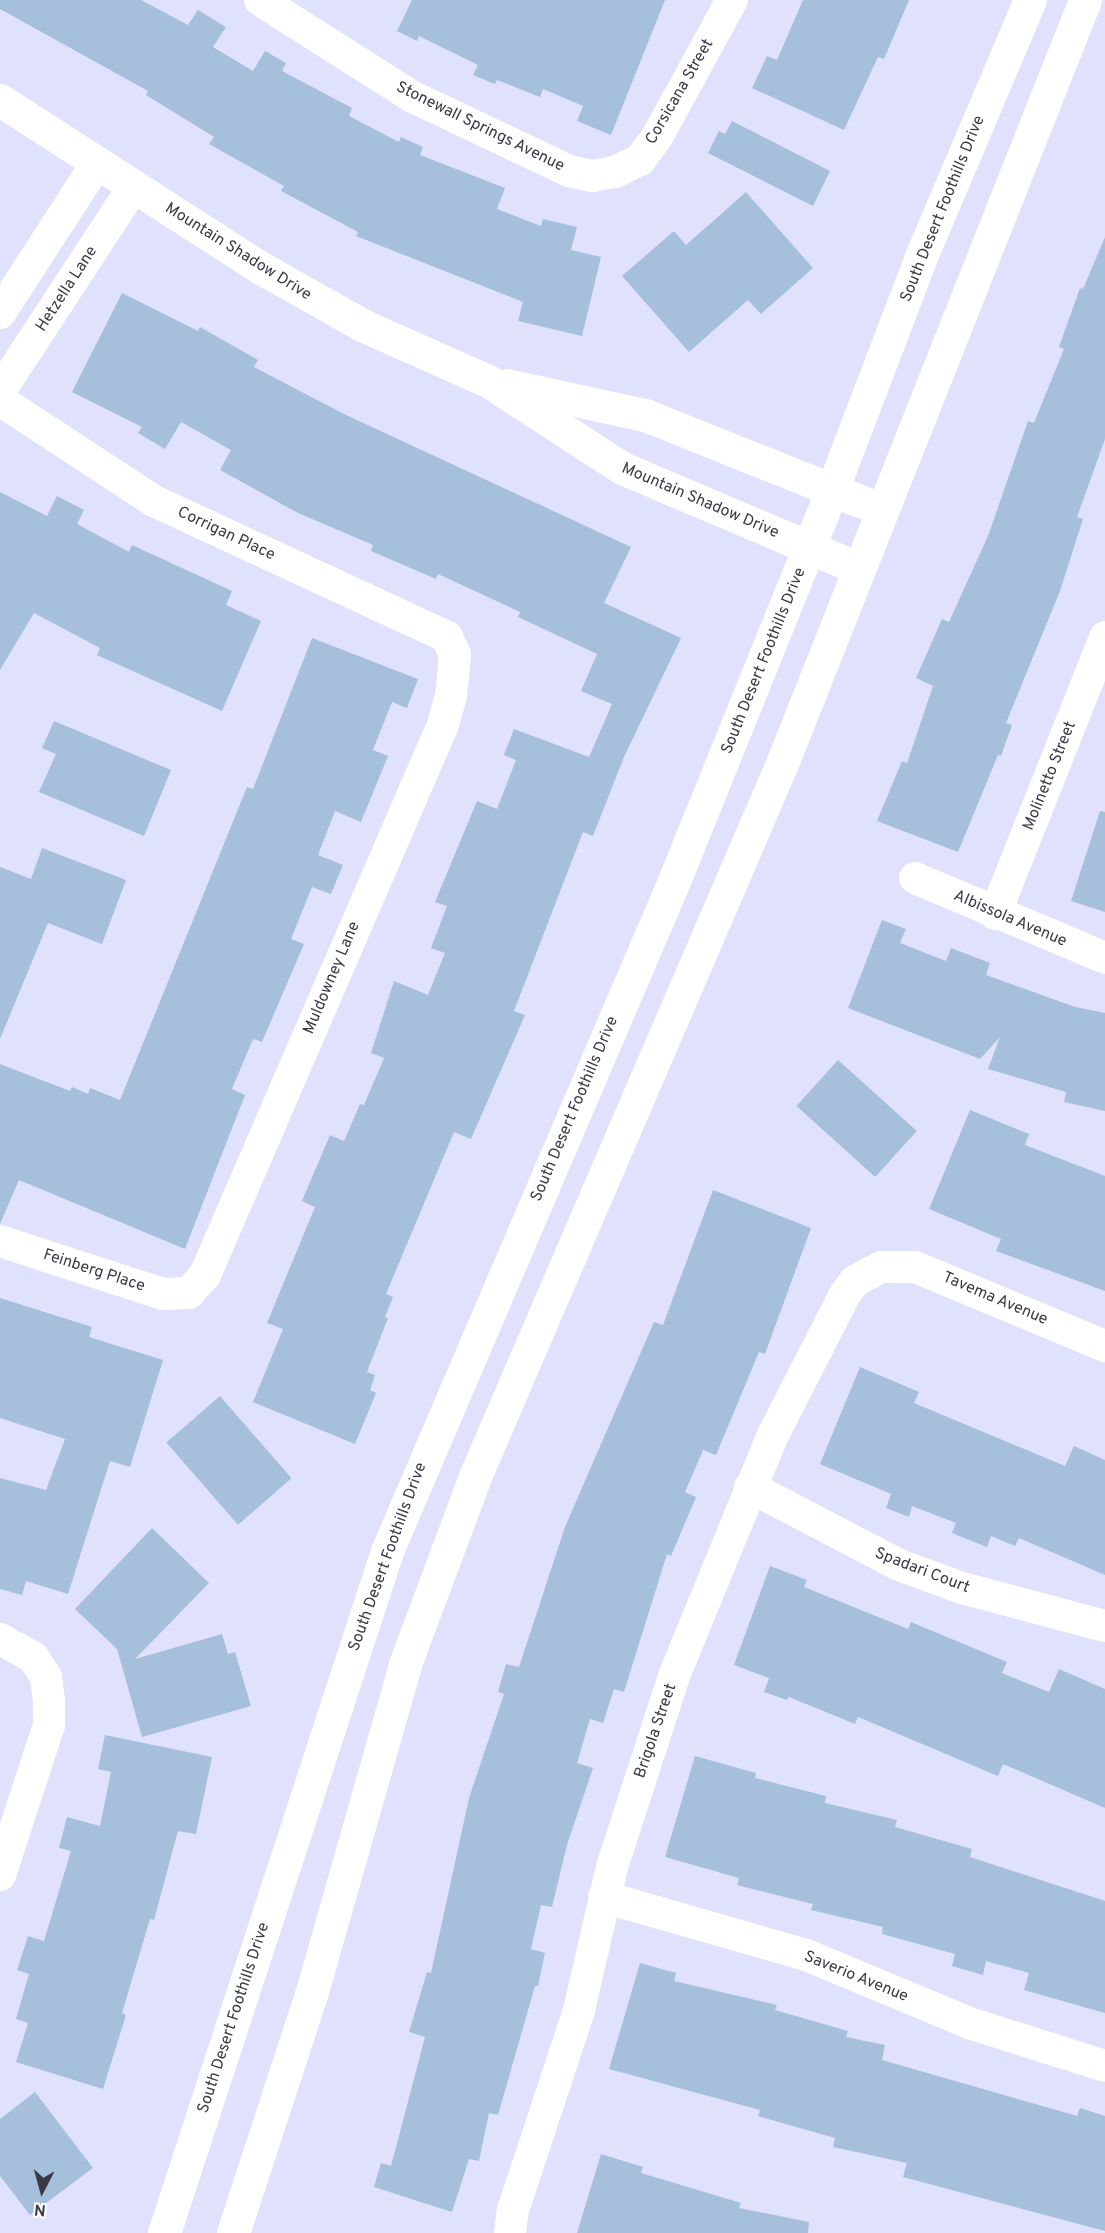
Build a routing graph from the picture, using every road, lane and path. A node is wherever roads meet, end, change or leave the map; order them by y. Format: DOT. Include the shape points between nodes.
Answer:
graph roads {
  1 [pos="260,0"];
  2 [pos="732,0"];
  3 [pos="1030,0"];
  4 [pos="1085,0"];
  5 [pos="0,100"];
  6 [pos="97,163"];
  7 [pos="615,172"];
  8 [pos="134,186"];
  9 [pos="0,313"];
  10 [pos="488,381"];
  11 [pos="0,391"];
  12 [pos="0,400"];
  13 [pos="832,490"];
  14 [pos="882,510"];
  15 [pos="809,548"];
  16 [pos="858,568"];
  17 [pos="1105,637"];
  18 [pos="455,655"];
  19 [pos="915,878"];
  20 [pos="995,914"];
  21 [pos="1105,958"];
  22 [pos="0,1241"];
  23 [pos="881,1267"];
  24 [pos="189,1293"];
  25 [pos="1105,1346"];
  26 [pos="750,1487"];
  27 [pos="1105,1626"];
  28 [pos="0,1639"];
  29 [pos="0,1875"];
  30 [pos="604,1897"];
  31 [pos="1105,2066"];
  32 [pos="164,2233"];
  33 [pos="233,2233"];
  34 [pos="510,2233"];
  1 -- 7 [label="street, Stonewall Springs Avenue" via="411,96 569,171 592,176"];
  2 -- 7 [label="street, Corsicana Street" via="657,136 640,160"];
  3 -- 13 [label="main road, South Desert Foothills Drive" via="920,259"];
  4 -- 14 [label="main road"];
  5 -- 6 [label="main road, Mountain Shadow Drive"];
  6 -- 8 [label="main road, Mountain Shadow Drive"];
  6 -- 9 [label="street"];
  8 -- 10 [label="main road, Mountain Shadow Drive" via="314,299 372,330"];
  8 -- 11 [label="street, Hetzella Lane"];
  10 -- 13 [label="main road, Mountain Shadow Drive" via="645,415"];
  10 -- 15 [label="main road, Mountain Shadow Drive" via="622,468"];
  12 -- 18 [label="street, Corrigan Place" via="152,500 447,637"];
  13 -- 14 [label="main road, Mountain Shadow Drive"];
  13 -- 15 [label="main road, South Desert Foothills Drive"];
  14 -- 16 [label="main road"];
  15 -- 16 [label="main road, Mountain Shadow Drive"];
  15 -- 32 [label="main road, South Desert Foothills Drive" via="674,881 387,1551"];
  16 -- 33 [label="main road" via="707,944 476,1474 405,1664 311,1995"];
  17 -- 20 [label="street, Molinetto Street"];
  18 -- 24 [label="street, Muldowney Lane" via="451,696 442,727 205,1275"];
  19 -- 20 [label="street, Albissola Avenue"];
  20 -- 21 [label="street, Albissola Avenue"];
  22 -- 24 [label="street, Feinberg Place" via="163,1294"];
  23 -- 25 [label="street, Tavema Avenue" via="898,1265 931,1272"];
  23 -- 26 [label="street, Brigola Street" via="855,1281 845,1294"];
  26 -- 27 [label="street, Spadari Court" via="899,1565 962,1588"];
  26 -- 30 [label="street, Brigola Street" via="675,1676"];
  28 -- 29 [label="street" via="33,1657 46,1677 49,1725"];
  30 -- 31 [label="street, Saverio Avenue" via="806,1955 972,2024"];
  30 -- 34 [label="street, Brigola Street" via="579,2010 513,2210"];
}
